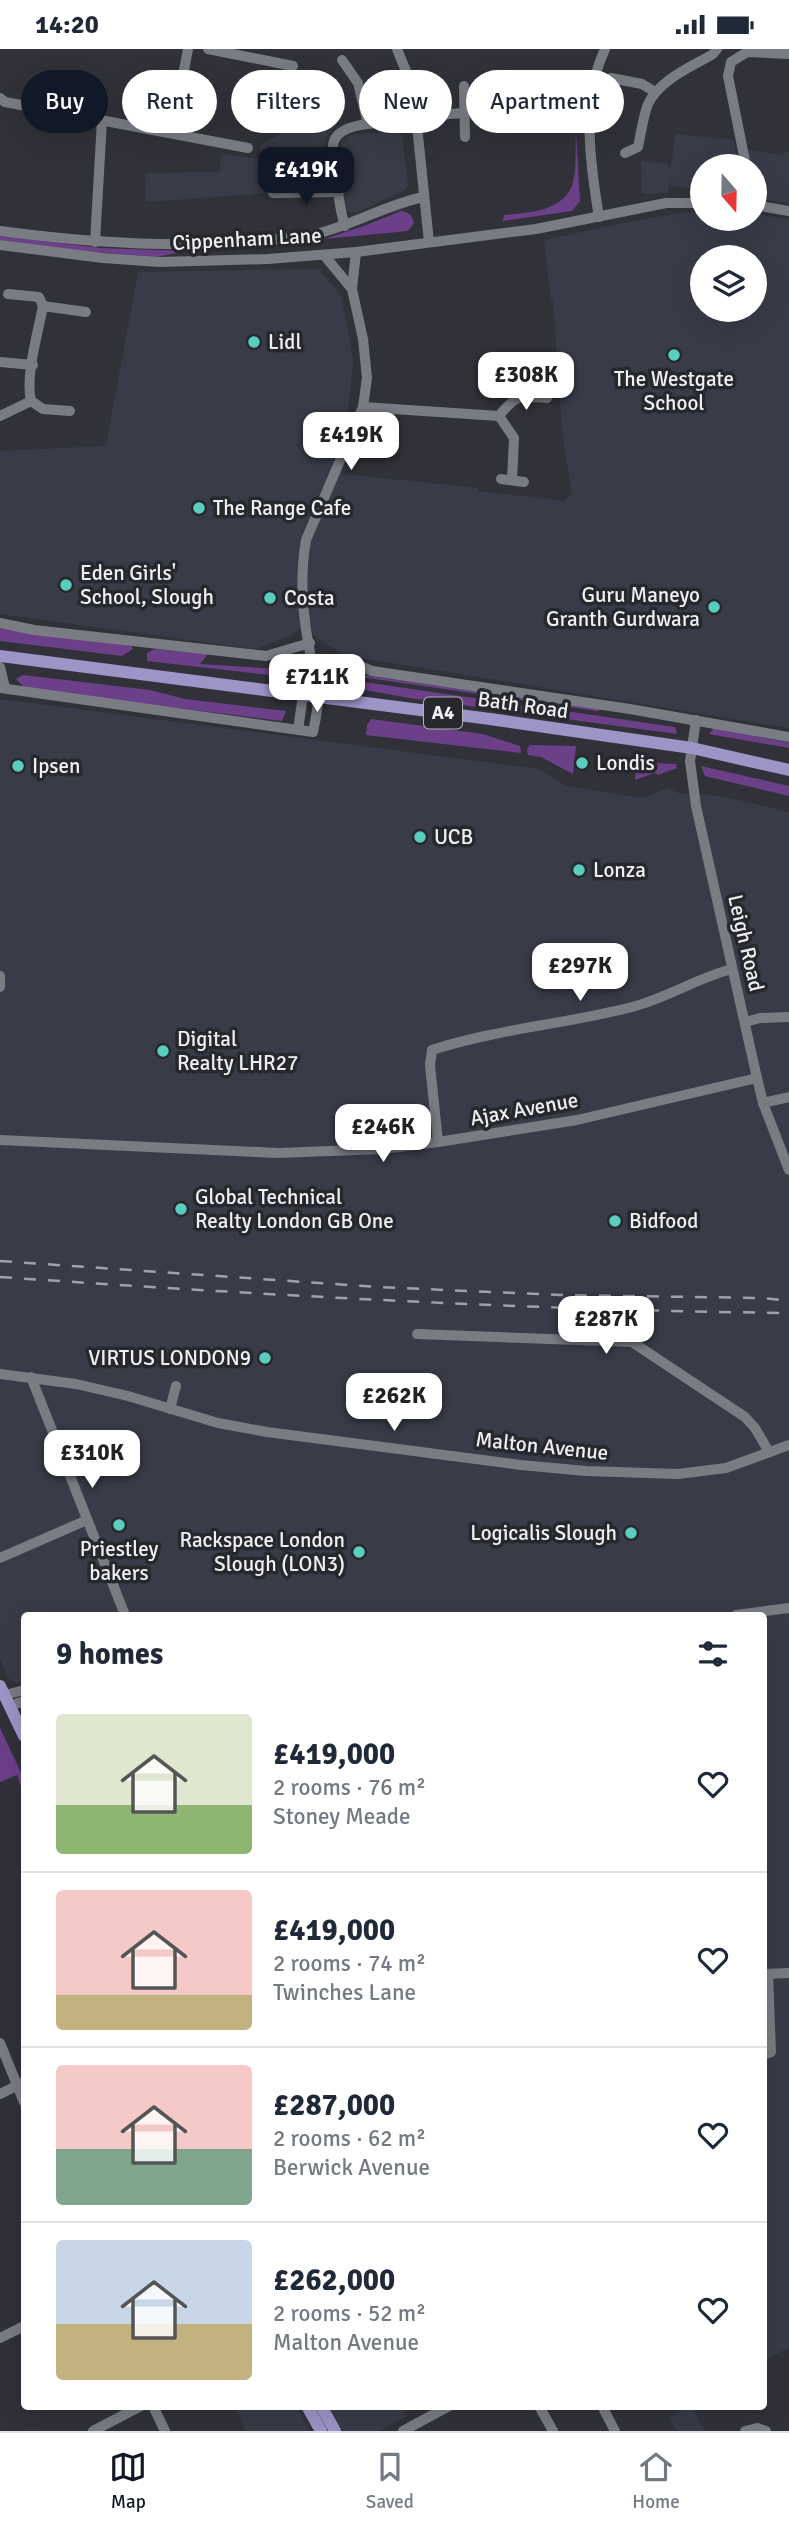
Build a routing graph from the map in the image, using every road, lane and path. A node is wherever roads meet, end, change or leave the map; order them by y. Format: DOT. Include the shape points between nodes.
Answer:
graph roads {
  1 [pos="188,49"];
  2 [pos="208,49"];
  3 [pos="397,49"];
  4 [pos="605,49"];
  5 [pos="717,49"];
  6 [pos="771,51"];
  7 [pos="789,54"];
  8 [pos="342,60"];
  9 [pos="293,66"];
  10 [pos="184,70"];
  11 [pos="406,70"];
  12 [pos="598,70"];
  13 [pos="624,81"];
  14 [pos="464,86"];
  15 [pos="359,87"];
  16 [pos="655,92"];
  17 [pos="0,98"];
  18 [pos="21,104"];
  19 [pos="465,113"];
  20 [pos="452,115"];
  21 [pos="359,126"];
  22 [pos="101,133"];
  23 [pos="172,133"];
  24 [pos="417,133"];
  25 [pos="590,133"];
  26 [pos="465,137"];
  27 [pos="248,148"];
  28 [pos="625,153"];
  29 [pos="744,154"];
  30 [pos="337,192"];
  31 [pos="274,193"];
  32 [pos="423,197"];
  33 [pos="690,203"];
  34 [pos="767,207"];
  35 [pos="789,211"];
  36 [pos="599,217"];
  37 [pos="345,226"];
  38 [pos="0,231"];
  39 [pos="95,242"];
  40 [pos="429,242"];
  41 [pos="0,245"];
  42 [pos="356,252"];
  43 [pos="324,254"];
  44 [pos="352,289"];
  45 [pos="8,294"];
  46 [pos="43,306"];
  47 [pos="86,312"];
  48 [pos="0,362"];
  49 [pos="33,365"];
  50 [pos="547,398"];
  51 [pos="31,401"];
  52 [pos="363,407"];
  53 [pos="70,411"];
  54 [pos="0,416"];
  55 [pos="499,416"];
  56 [pos="524,482"];
  57 [pos="0,624"];
  58 [pos="310,643"];
  59 [pos="0,656"];
  60 [pos="312,659"];
  61 [pos="0,667"];
  62 [pos="2,688"];
  63 [pos="303,695"];
  64 [pos="319,697"];
  65 [pos="696,720"];
  66 [pos="298,730"];
  67 [pos="789,737"];
  68 [pos="692,748"];
  69 [pos="789,770"];
  70 [pos="732,969"];
  71 [pos="0,977"];
  72 [pos="0,986"];
  73 [pos="789,1017"];
  74 [pos="745,1022"];
  75 [pos="757,1078"];
  76 [pos="789,1097"];
  77 [pos="764,1103"];
  78 [pos="0,1140"];
  79 [pos="438,1142"];
  80 [pos="789,1170"];
  81 [pos="417,1334"];
  82 [pos="0,1374"];
  83 [pos="30,1377"];
  84 [pos="176,1386"];
  85 [pos="170,1409"];
  86 [pos="789,1445"];
  87 [pos="769,1452"];
  88 [pos="87,1520"];
  89 [pos="0,1558"];
  90 [pos="789,1608"];
  91 [pos="124,1612"];
  92 [pos="759,1612"];
  93 [pos="5,1696"];
  94 [pos="21,1731"];
  95 [pos="789,1973"];
  96 [pos="767,1974"];
  97 [pos="767,2000"];
  98 [pos="0,2043"];
  99 [pos="767,2054"];
  100 [pos="21,2084"];
  101 [pos="0,2094"];
  102 [pos="21,2328"];
  103 [pos="0,2338"];
  104 [pos="133,2410"];
  105 [pos="155,2410"];
  106 [pos="309,2410"];
  107 [pos="323,2410"];
  108 [pos="442,2410"];
  109 [pos="541,2410"];
  110 [pos="604,2410"];
  111 [pos="93,2431"];
  112 [pos="165,2431"];
  113 [pos="321,2431"];
  114 [pos="335,2431"];
  115 [pos="404,2431"];
  116 [pos="553,2431"];
  117 [pos="615,2431"];
  118 [pos="744,2431"];
  119 [pos="766,2431"];
  1 -- 10 [label="street"];
  2 -- 9 [label="street"];
  3 -- 11 [label="street"];
  4 -- 12 [label="street"];
  5 -- 16 [label="street"];
  6 -- 7 [label="street"];
  6 -- 29 [label="street" via="747,51 731,62 728,76"];
  8 -- 15 [label="street"];
  13 -- 16 [label="street"];
  14 -- 19 [label="street"];
  16 -- 28 [label="street" via="647,106 638,147"];
  17 -- 18 [label="street"];
  19 -- 20 [label="street"];
  19 -- 26 [label="street"];
  21 -- 30 [label="street" via="344,129 333,145"];
  22 -- 39 [label="street"];
  23 -- 27 [label="street"];
  24 -- 32 [label="street"];
  25 -- 36 [label="street"];
  30 -- 31 [label="street"];
  30 -- 37 [label="street"];
  32 -- 37 [label="street"];
  32 -- 40 [label="street"];
  33 -- 36 [label="street, Cippenham Lane" via="666,203"];
  34 -- 35 [label="street"];
  36 -- 40 [label="street, Cippenham Lane"];
  37 -- 39 [label="street" via="284,239 196,245"];
  38 -- 39 [label="street"];
  40 -- 42 [label="street, Cippenham Lane"];
  41 -- 43 [label="street, Cippenham Lane" via="159,262"];
  42 -- 43 [label="street, Cippenham Lane"];
  42 -- 44 [label="street"];
  43 -- 44 [label="street"];
  44 -- 52 [label="street" via="367,378"];
  45 -- 46 [label="street" via="39,297"];
  46 -- 47 [label="street"];
  46 -- 49 [label="street"];
  48 -- 49 [label="street"];
  49 -- 51 [label="street"];
  50 -- 55 [label="street" via="511,400"];
  51 -- 53 [label="street" via="43,409"];
  51 -- 54 [label="street"];
  52 -- 55 [label="street"];
  52 -- 58 [label="street" via="306,540 300,582"];
  55 -- 56 [label="street" via="514,438 506,479"];
  57 -- 58 [label="street" via="266,656"];
  58 -- 60 [label="street"];
  59 -- 63 [label="main road, Bath Road / A4"];
  60 -- 63 [label="street"];
  60 -- 64 [label="street"];
  60 -- 65 [label="street" via="345,660 372,671"];
  61 -- 62 [label="street"];
  62 -- 66 [label="street"];
  63 -- 64 [label="main road, Bath Road / A4"];
  63 -- 66 [label="street"];
  64 -- 66 [label="street" via="313,732"];
  64 -- 68 [label="main road, Bath Road / A4"];
  65 -- 67 [label="street"];
  65 -- 68 [label="street, Leigh Road"];
  68 -- 69 [label="main road, Bath Road / A4"];
  68 -- 70 [label="street, Leigh Road" via="694,795"];
  70 -- 74 [label="street, Leigh Road"];
  70 -- 79 [label="street" via="634,1007 432,1050"];
  71 -- 72 [label="street"];
  73 -- 74 [label="street"];
  74 -- 75 [label="street, Leigh Road"];
  75 -- 77 [label="street, Leigh Road"];
  75 -- 79 [label="street, Ajax Avenue" via="577,1120"];
  76 -- 77 [label="street"];
  77 -- 80 [label="street, Leigh Road"];
  78 -- 79 [label="street, Ajax Avenue" via="278,1153"];
  81 -- 87 [label="street" via="632,1342 746,1417"];
  82 -- 83 [label="street, Malton Avenue"];
  83 -- 85 [label="street, Malton Avenue"];
  83 -- 88 [label="street"];
  84 -- 85 [label="street"];
  85 -- 87 [label="street, Malton Avenue" via="267,1432 614,1473 678,1474 726,1468"];
  86 -- 87 [label="street, Malton Avenue"];
  88 -- 89 [label="street"];
  88 -- 91 [label="street"];
  90 -- 92 [label="street"];
  93 -- 94 [label="main road"];
  95 -- 96 [label="street"];
  97 -- 99 [label="street" via="771,2052"];
  98 -- 100 [label="street"];
  100 -- 101 [label="street"];
  102 -- 103 [label="street"];
  104 -- 111 [label="street"];
  105 -- 112 [label="street"];
  106 -- 113 [label="main road"];
  107 -- 114 [label="main road"];
  108 -- 115 [label="street"];
  109 -- 116 [label="street"];
  110 -- 117 [label="street"];
  118 -- 119 [label="street"];
}
